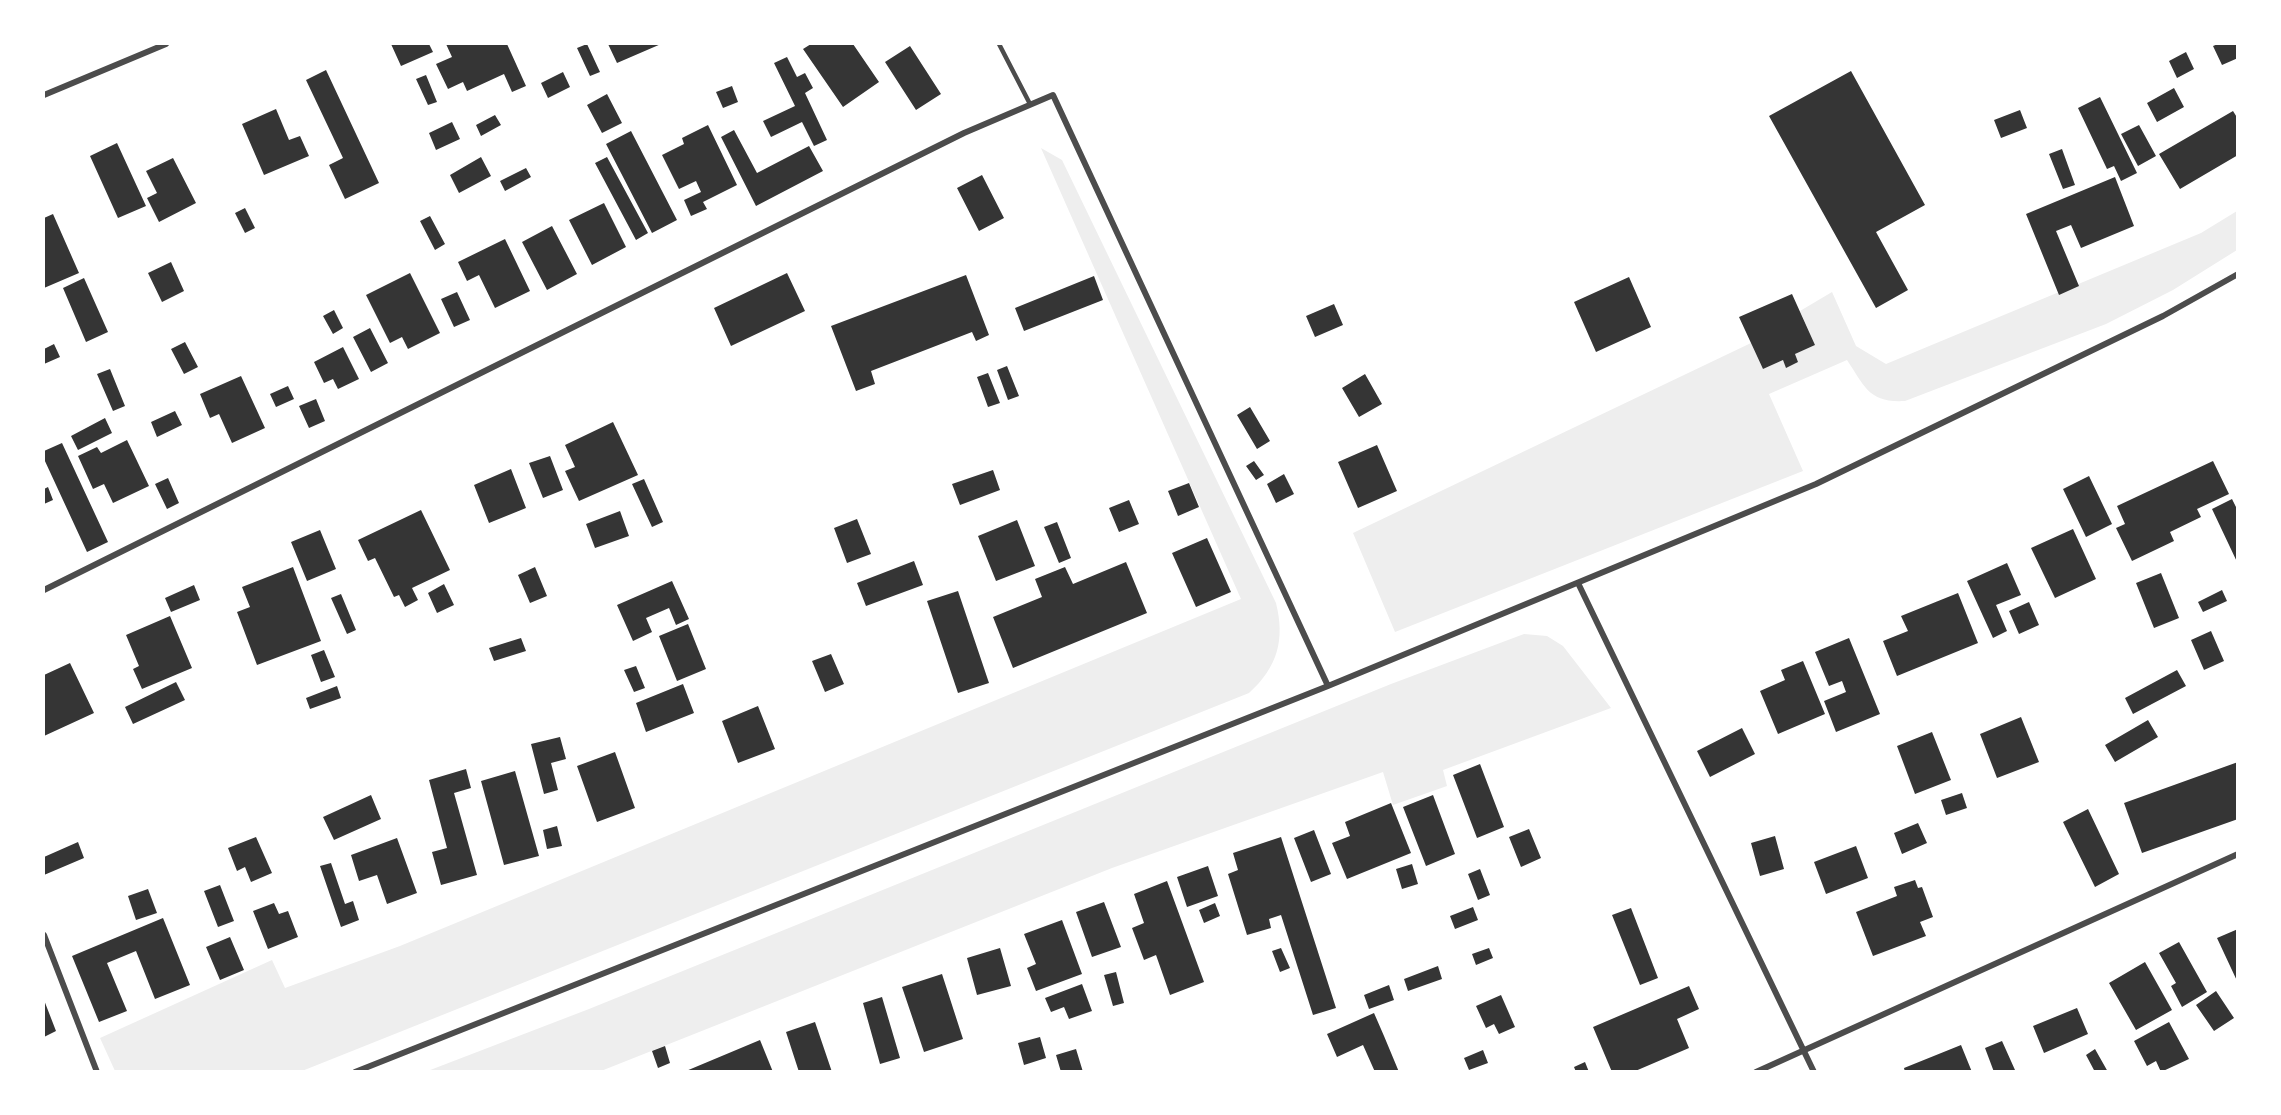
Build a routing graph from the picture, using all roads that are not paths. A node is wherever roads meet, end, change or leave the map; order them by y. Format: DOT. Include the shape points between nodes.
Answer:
graph roads {
  1 [pos="166,44"];
  2 [pos="999,44"];
  3 [pos="44,95"];
  4 [pos="1030,104"];
  5 [pos="2238,274"];
  6 [pos="1578,583"];
  7 [pos="44,590"];
  8 [pos="1328,686"];
  9 [pos="2238,854"];
  10 [pos="44,935"];
  11 [pos="1803,1048"];
  12 [pos="97,1071"];
  13 [pos="355,1071"];
  14 [pos="1756,1071"];
  15 [pos="1815,1071"];
  1 -- 3 [label="street"];
  2 -- 4 [label="lane"];
  4 -- 7 [label="street" via="964,133"];
  4 -- 8 [label="street" via="1053,95"];
  5 -- 6 [label="street" via="2163,316 1816,484"];
  6 -- 8 [label="street"];
  6 -- 11 [label="street"];
  8 -- 13 [label="street"];
  9 -- 11 [label="street"];
  10 -- 12 [label="street"];
  11 -- 14 [label="street"];
  11 -- 15 [label="street"];
}
